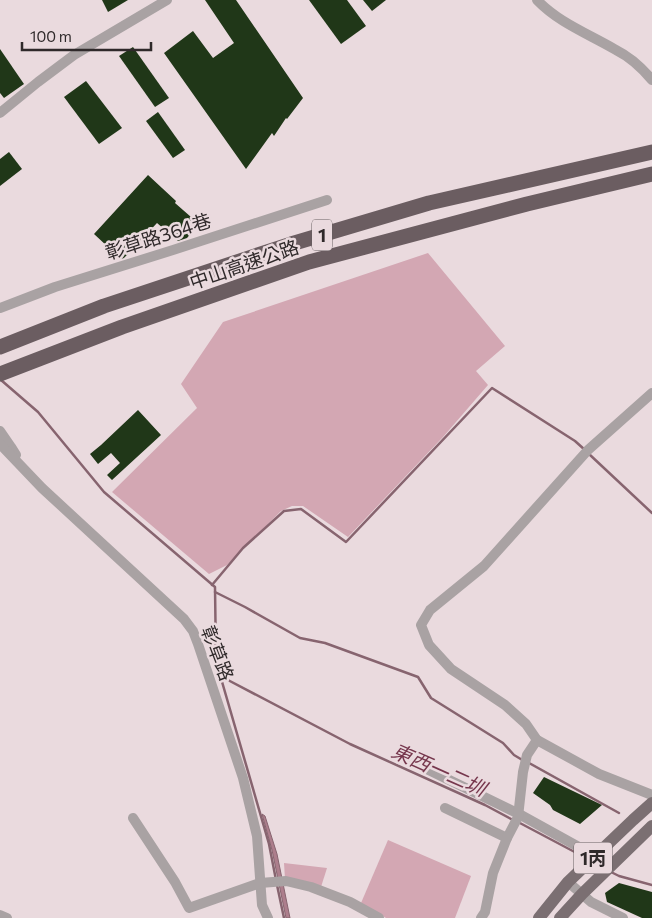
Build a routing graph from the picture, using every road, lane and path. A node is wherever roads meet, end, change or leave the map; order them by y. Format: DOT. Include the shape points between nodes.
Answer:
graph roads {
  1 [pos="167,0"];
  2 [pos="537,0"];
  3 [pos="652,80"];
  4 [pos="0,112"];
  5 [pos="652,152"];
  6 [pos="652,174"];
  7 [pos="326,200"];
  8 [pos="0,308"];
  9 [pos="0,346"];
  10 [pos="2,373"];
  11 [pos="652,393"];
  12 [pos="0,431"];
  13 [pos="0,444"];
  14 [pos="20,465"];
  15 [pos="537,740"];
  16 [pos="400,756"];
  17 [pos="652,795"];
  18 [pos="652,803"];
  19 [pos="444,808"];
  20 [pos="133,818"];
  21 [pos="517,819"];
  22 [pos="652,826"];
  23 [pos="507,838"];
  24 [pos="595,856"];
  25 [pos="568,882"];
  26 [pos="266,883"];
  27 [pos="582,894"];
  28 [pos="0,915"];
  29 [pos="7,918"];
  30 [pos="268,918"];
  31 [pos="379,918"];
  32 [pos="481,918"];
  33 [pos="539,918"];
  34 [pos="560,918"];
  35 [pos="623,918"];
  1 -- 4 [label="street" via="74,55"];
  2 -- 3 [label="street" via="576,29 618,50"];
  5 -- 9 [label="highway, 中山高速公路 / 1" via="430,203 291,244 104,306"];
  6 -- 10 [label="highway, 中山高速公路 / 1" via="309,262"];
  7 -- 8 [label="street, 彰草路364巷" via="64,284"];
  11 -- 15 [label="street" via="586,453 484,566 430,610 420,625 429,645 451,669 505,705 526,724"];
  12 -- 14 [label="street, 彰草路"];
  13 -- 14 [label="street, 彰草路"];
  14 -- 26 [label="street, 彰草路" via="193,631 243,778"];
  15 -- 17 [label="street" via="599,774"];
  15 -- 21 [label="street" via="526,755"];
  16 -- 21 [label="street"];
  18 -- 24 [label="main road, 1丙"];
  19 -- 23 [label="street"];
  20 -- 26 [label="street" via="189,908"];
  21 -- 23 [label="street"];
  21 -- 24 [label="street"];
  22 -- 27 [label="main road, 1丙"];
  23 -- 32 [label="street"];
  24 -- 25 [label="main road, 1丙"];
  25 -- 27 [label="street"];
  25 -- 33 [label="main road, 1丙"];
  26 -- 30 [label="street, 彰草路" via="262,905"];
  26 -- 31 [label="street" via="286,881 311,887 350,902"];
  27 -- 34 [label="main road, 1丙"];
  27 -- 35 [label="street"];
  28 -- 29 [label="street"];
}
